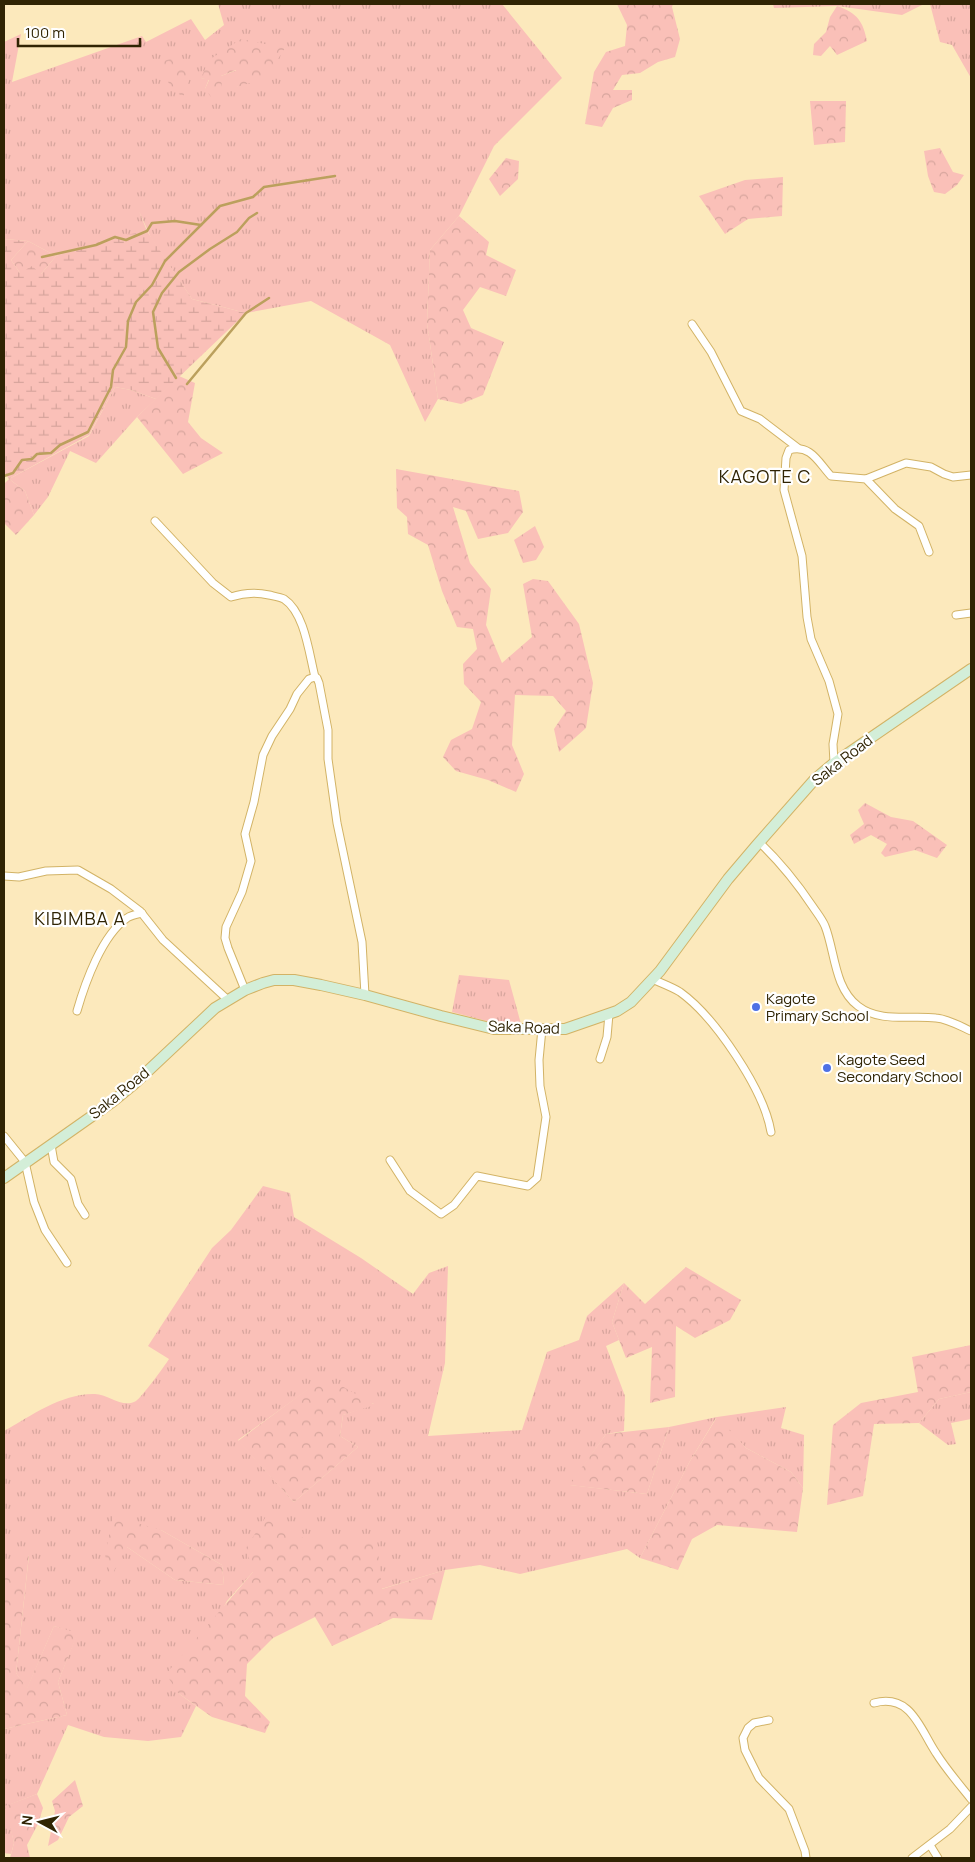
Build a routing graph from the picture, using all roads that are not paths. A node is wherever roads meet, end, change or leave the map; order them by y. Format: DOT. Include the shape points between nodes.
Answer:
graph roads {
  1 [pos="692,324"];
  2 [pos="798,448"];
  3 [pos="971,476"];
  4 [pos="866,479"];
  5 [pos="155,521"];
  6 [pos="929,552"];
  7 [pos="971,613"];
  8 [pos="956,615"];
  9 [pos="971,668"];
  10 [pos="314,677"];
  11 [pos="834,763"];
  12 [pos="759,842"];
  13 [pos="4,876"];
  14 [pos="142,913"];
  15 [pos="652,979"];
  16 [pos="245,990"];
  17 [pos="365,995"];
  18 [pos="228,1000"];
  19 [pos="77,1011"];
  20 [pos="609,1014"];
  21 [pos="542,1029"];
  22 [pos="971,1031"];
  23 [pos="600,1059"];
  24 [pos="771,1132"];
  25 [pos="4,1136"];
  26 [pos="51,1145"];
  27 [pos="390,1160"];
  28 [pos="25,1162"];
  29 [pos="4,1178"];
  30 [pos="86,1215"];
  31 [pos="67,1263"];
  32 [pos="874,1704"];
  33 [pos="769,1720"];
  34 [pos="971,1799"];
  35 [pos="971,1807"];
  36 [pos="930,1845"];
  37 [pos="806,1858"];
  38 [pos="912,1858"];
  39 [pos="938,1858"];
  1 -- 2 [label="street" via="715,359 741,411 760,419"];
  2 -- 4 [label="street" via="809,451 831,476"];
  2 -- 11 [label="street" via="789,450 786,458 784,490 802,556 811,639 829,681 838,714 833,744"];
  3 -- 4 [label="street" via="953,477 932,467 906,463"];
  4 -- 6 [label="street" via="895,509 920,526"];
  5 -- 10 [label="street" via="213,583 231,597 261,593 283,599 302,624"];
  7 -- 8 [label="street"];
  9 -- 11 [label="main road, Saka Road"];
  10 -- 16 [label="street" via="297,694 263,755 245,834 251,860 242,892 226,927 225,938"];
  10 -- 17 [label="street" via="319,683 328,730 328,759 337,824 362,942"];
  11 -- 12 [label="main road, Saka Road" via="815,779"];
  12 -- 15 [label="main road, Saka Road"];
  12 -- 22 [label="street" via="782,864 825,925 844,989 857,1005 871,1013 900,1018 948,1020"];
  13 -- 14 [label="street" via="78,870 111,889"];
  14 -- 18 [label="street" via="163,940"];
  14 -- 19 [label="street" via="128,917 107,941 93,965"];
  15 -- 20 [label="main road, Saka Road" via="623,1008"];
  15 -- 24 [label="street" via="680,992 708,1018 756,1086"];
  16 -- 17 [label="main road, Saka Road" via="274,980 294,980"];
  16 -- 18 [label="main road, Saka Road"];
  17 -- 21 [label="main road, Saka Road" via="494,1029"];
  18 -- 26 [label="main road, Saka Road" via="207,1015 126,1090"];
  20 -- 21 [label="main road, Saka Road" via="573,1027"];
  20 -- 23 [label="street" via="607,1037"];
  21 -- 27 [label="street" via="540,1086 546,1117 537,1178 528,1186 477,1176 454,1205 441,1214 410,1191"];
  25 -- 28 [label="street"];
  26 -- 28 [label="main road, Saka Road"];
  26 -- 30 [label="street" via="54,1162 71,1179 78,1204"];
  28 -- 29 [label="main road, Saka Road"];
  28 -- 31 [label="street" via="44,1230"];
  32 -- 34 [label="street" via="894,1702 911,1713 947,1770"];
  33 -- 37 [label="street" via="754,1723 748,1728 743,1738 745,1750 759,1778 789,1809"];
  35 -- 36 [label="street"];
  36 -- 38 [label="street"];
  36 -- 39 [label="street"];
}
